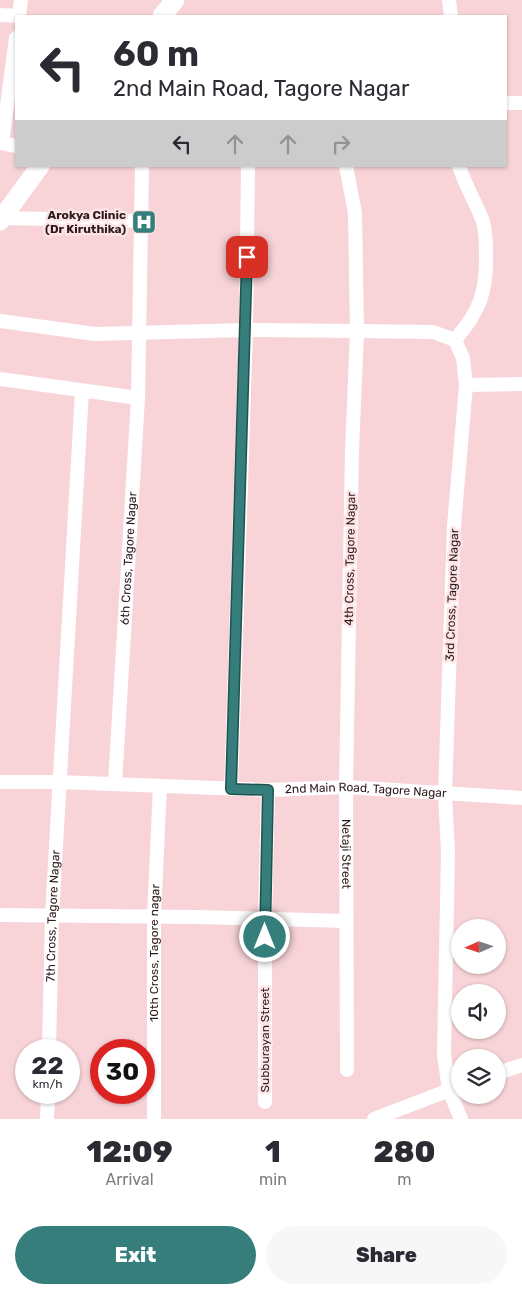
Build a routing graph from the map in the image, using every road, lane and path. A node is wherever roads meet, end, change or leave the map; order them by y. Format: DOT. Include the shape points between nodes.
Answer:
graph roads {
  1 [pos="21,0"];
  2 [pos="176,0"];
  3 [pos="449,0"];
  4 [pos="0,15"];
  5 [pos="19,15"];
  6 [pos="163,15"];
  7 [pos="451,15"];
  8 [pos="15,16"];
  9 [pos="15,45"];
  10 [pos="507,103"];
  11 [pos="522,103"];
  12 [pos="1,143"];
  13 [pos="15,146"];
  14 [pos="39,167"];
  15 [pos="142,167"];
  16 [pos="248,167"];
  17 [pos="346,167"];
  18 [pos="459,167"];
  19 [pos="2,220"];
  20 [pos="142,221"];
  21 [pos="0,320"];
  22 [pos="246,330"];
  23 [pos="357,331"];
  24 [pos="140,333"];
  25 [pos="454,340"];
  26 [pos="0,379"];
  27 [pos="466,384"];
  28 [pos="522,384"];
  29 [pos="82,391"];
  30 [pos="138,398"];
  31 [pos="0,782"];
  32 [pos="59,782"];
  33 [pos="115,784"];
  34 [pos="160,786"];
  35 [pos="346,787"];
  36 [pos="231,789"];
  37 [pos="268,790"];
  38 [pos="445,794"];
  39 [pos="522,798"];
  40 [pos="0,915"];
  41 [pos="52,916"];
  42 [pos="154,916"];
  43 [pos="265,918"];
  44 [pos="346,921"];
  45 [pos="49,1039"];
  46 [pos="522,1065"];
  47 [pos="347,1070"];
  48 [pos="506,1070"];
  49 [pos="451,1076"];
  50 [pos="451,1090"];
  51 [pos="265,1102"];
  52 [pos="48,1104"];
  53 [pos="458,1104"];
  54 [pos="48,1119"];
  55 [pos="154,1119"];
  56 [pos="374,1119"];
  57 [pos="461,1119"];
  1 -- 5 [label="street"];
  2 -- 6 [label="street"];
  3 -- 7 [label="street"];
  4 -- 8 [label="street"];
  9 -- 12 [label="street"];
  10 -- 11 [label="street"];
  12 -- 13 [label="street"];
  14 -- 19 [label="street"];
  15 -- 20 [label="street, 6th Cross, Tagore Nagar"];
  16 -- 22 [label="street"];
  17 -- 23 [label="street, 4th Cross, Tagore Nagar" via="355,213"];
  18 -- 25 [label="street" via="464,184 483,221 486,272 482,299 472,319"];
  19 -- 20 [label="street"];
  20 -- 24 [label="street, 6th Cross, Tagore Nagar"];
  21 -- 24 [label="street" via="95,334"];
  22 -- 23 [label="street"];
  22 -- 24 [label="street"];
  22 -- 36 [label="street"];
  23 -- 25 [label="street" via="433,332"];
  23 -- 35 [label="street, 4th Cross, Tagore Nagar"];
  24 -- 30 [label="street, 6th Cross, Tagore Nagar"];
  25 -- 27 [label="street, 3rd Cross, Tagore Nagar" via="463,358"];
  26 -- 29 [label="street"];
  27 -- 28 [label="street"];
  27 -- 38 [label="street, 3rd Cross, Tagore Nagar" via="454,526"];
  29 -- 30 [label="street"];
  29 -- 32 [label="street, 7th Cross, Tagore Nagar"];
  30 -- 33 [label="street, 6th Cross, Tagore Nagar"];
  31 -- 32 [label="street, 2nd Main Road, Tagore Nagar"];
  32 -- 33 [label="street, 2nd Main Road, Tagore Nagar"];
  32 -- 41 [label="street, 7th Cross, Tagore Nagar"];
  33 -- 34 [label="street, 2nd Main Road, Tagore Nagar"];
  34 -- 36 [label="street, 2nd Main Road, Tagore Nagar"];
  34 -- 42 [label="street, 10th Cross, Tagore nagar"];
  35 -- 37 [label="street, 2nd Main Road, Tagore Nagar"];
  35 -- 38 [label="street, 2nd Main Road, Tagore Nagar"];
  35 -- 44 [label="street, Netaji Street"];
  36 -- 37 [label="street, 2nd Main Road, Tagore Nagar"];
  37 -- 43 [label="street, Subburayan Street"];
  38 -- 39 [label="street, 2nd Main Road, Tagore Nagar"];
  38 -- 49 [label="street, 3rd Cross, Tagore Nagar" via="448,852 444,1055"];
  40 -- 41 [label="street"];
  41 -- 42 [label="street"];
  41 -- 45 [label="street, 7th Cross, Tagore Nagar"];
  42 -- 43 [label="street"];
  42 -- 55 [label="street, 10th Cross, Tagore nagar"];
  43 -- 44 [label="street"];
  43 -- 51 [label="street, Subburayan Street"];
  44 -- 47 [label="street, Netaji Street"];
  46 -- 48 [label="street"];
  50 -- 56 [label="street"];
  52 -- 54 [label="street"];
  53 -- 57 [label="street, 3rd Cross, Tagore Nagar"];
}
